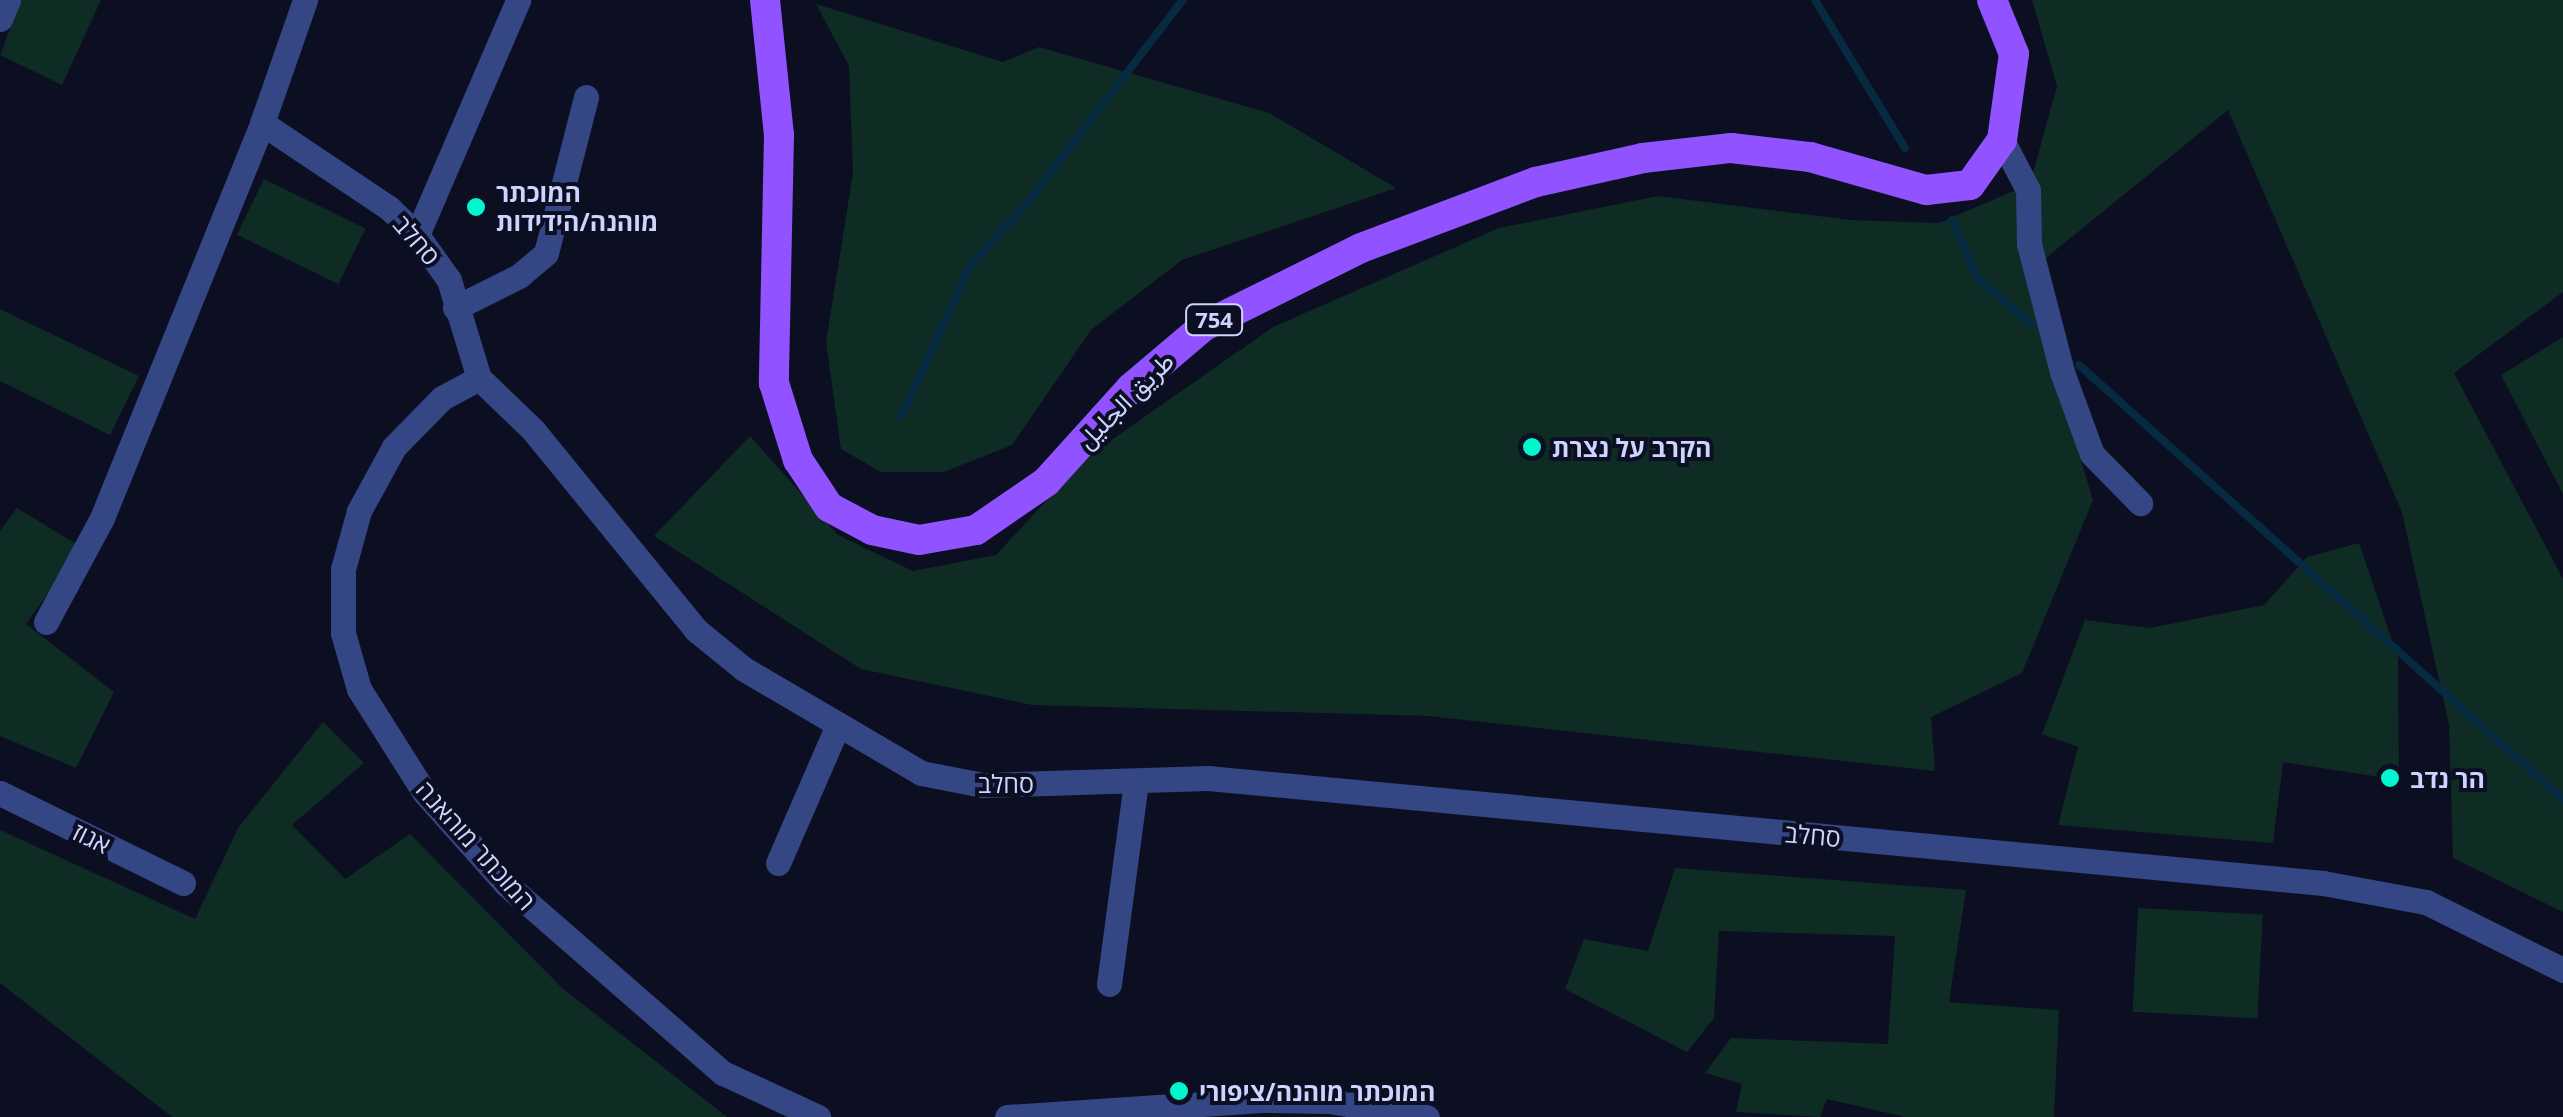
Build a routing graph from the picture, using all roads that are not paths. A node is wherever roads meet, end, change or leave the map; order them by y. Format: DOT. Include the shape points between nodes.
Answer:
graph roads {
  1 [pos="8,0"];
  2 [pos="305,0"];
  3 [pos="518,0"];
  4 [pos="765,0"];
  5 [pos="1992,0"];
  6 [pos="0,19"];
  7 [pos="586,97"];
  8 [pos="262,123"];
  9 [pos="2002,140"];
  10 [pos="417,235"];
  11 [pos="456,308"];
  12 [pos="480,378"];
  13 [pos="2140,503"];
  14 [pos="46,622"];
  15 [pos="838,727"];
  16 [pos="1136,780"];
  17 [pos="0,793"];
  18 [pos="778,863"];
  19 [pos="183,883"];
  20 [pos="2563,970"];
  21 [pos="1109,984"];
  22 [pos="818,1117"];
  23 [pos="1008,1117"];
  24 [pos="1428,1117"];
  1 -- 6 [label="street"];
  2 -- 8 [label="street"];
  3 -- 10 [label="street"];
  4 -- 9 [label="main road, طريق الجليل / 754" via="779,135 774,383 798,460 829,507 872,530 920,540 976,530 1046,482 1131,388 1204,326 1361,248 1536,182 1643,158 1732,148 1810,157 1926,190 1970,185"];
  5 -- 9 [label="main road, طريق الجليل / 754" via="2014,54"];
  7 -- 11 [label="street" via="546,253 519,276"];
  8 -- 10 [label="street, סחלב" via="389,208"];
  8 -- 14 [label="street" via="102,518"];
  9 -- 13 [label="street" via="2028,190 2029,244 2062,372 2092,454"];
  10 -- 11 [label="street, סחלב" via="449,280"];
  11 -- 12 [label="street, סחלב"];
  12 -- 15 [label="street, סחלב" via="533,430 696,630 744,669"];
  12 -- 22 [label="street, המוכתר מוהאנה" via="442,398 394,446 359,511 343,569 343,632 359,689 424,792 506,884 723,1073"];
  15 -- 16 [label="street, סחלב" via="883,756 953,780"];
  15 -- 18 [label="street"];
  16 -- 20 [label="street, סחלב" via="1208,778 2368,889 2477,922"];
  16 -- 21 [label="street"];
  17 -- 19 [label="street, אגוז"];
  23 -- 24 [label="street" via="1265,1100 1329,1101"];
}
